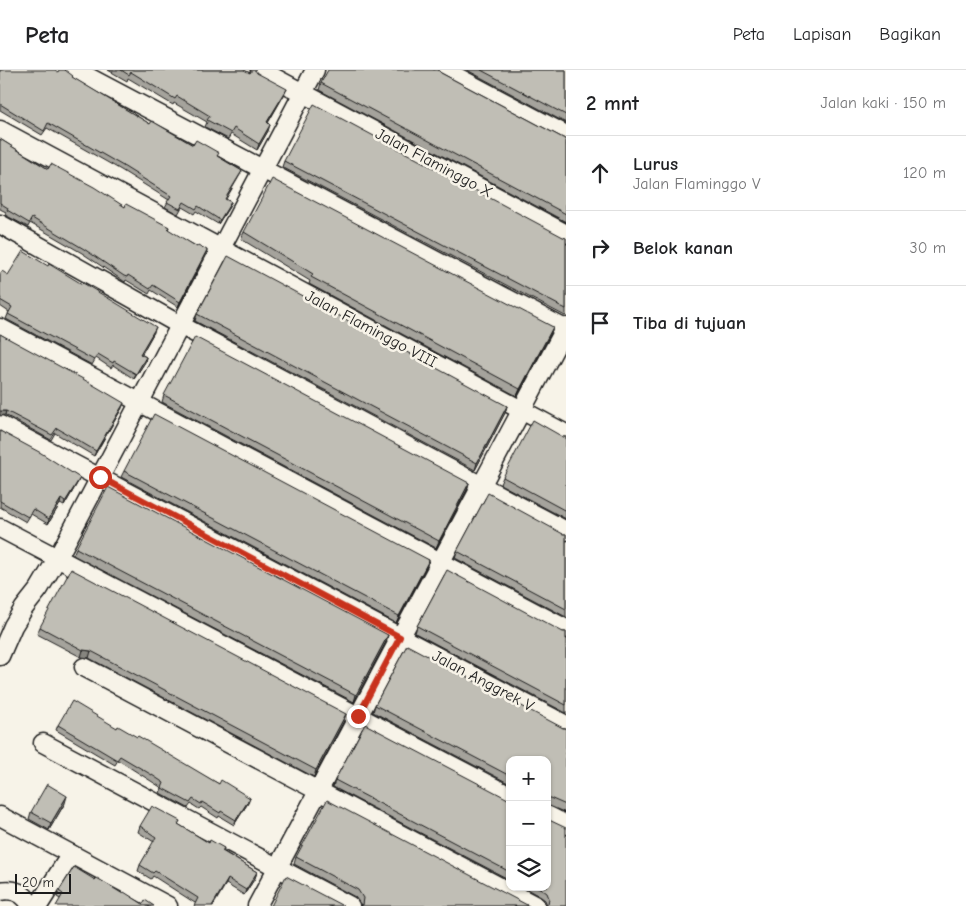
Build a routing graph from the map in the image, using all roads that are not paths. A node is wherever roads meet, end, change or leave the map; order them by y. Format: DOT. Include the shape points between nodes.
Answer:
graph roads {
  1 [pos="75,70"];
  2 [pos="260,70"];
  3 [pos="315,70"];
  4 [pos="444,70"];
  5 [pos="303,93"];
  6 [pos="0,130"];
  7 [pos="566,135"];
  8 [pos="262,169"];
  9 [pos="0,224"];
  10 [pos="566,234"];
  11 [pos="220,249"];
  12 [pos="180,325"];
  13 [pos="0,328"];
  14 [pos="565,328"];
  15 [pos="140,402"];
  16 [pos="522,410"];
  17 [pos="0,425"];
  18 [pos="566,434"];
  19 [pos="100,477"];
  20 [pos="481,486"];
  21 [pos="0,528"];
  22 [pos="566,531"];
  23 [pos="58,557"];
  24 [pos="440,562"];
  25 [pos="566,629"];
  26 [pos="400,637"];
  27 [pos="0,656"];
  28 [pos="84,667"];
  29 [pos="358,716"];
  30 [pos="566,725"];
  31 [pos="43,742"];
  32 [pos="318,791"];
  33 [pos="506,794"];
  34 [pos="0,816"];
  35 [pos="551,817"];
  36 [pos="566,825"];
  37 [pos="71,854"];
  38 [pos="277,867"];
  39 [pos="2,890"];
  40 [pos="31,906"];
  41 [pos="38,906"];
  42 [pos="168,906"];
  43 [pos="257,906"];
  44 [pos="350,906"];
  45 [pos="536,906"];
  1 -- 8 [label="street"];
  2 -- 5 [label="street, Jalan Flaminggo X"];
  3 -- 5 [label="street"];
  4 -- 7 [label="street"];
  5 -- 8 [label="street"];
  5 -- 10 [label="street, Jalan Flaminggo X"];
  6 -- 11 [label="street, Jalan Flaminggo VIII"];
  8 -- 11 [label="street"];
  8 -- 14 [label="street"];
  9 -- 12 [label="street"];
  11 -- 12 [label="street"];
  11 -- 16 [label="street, Jalan Flaminggo VIII"];
  12 -- 15 [label="street"];
  12 -- 20 [label="street"];
  13 -- 15 [label="street"];
  14 -- 16 [label="street"];
  15 -- 19 [label="street"];
  15 -- 24 [label="street"];
  16 -- 18 [label="street, Jalan Flaminggo VIII"];
  16 -- 20 [label="street"];
  17 -- 19 [label="street, Jalan Anggrek V"];
  19 -- 23 [label="street"];
  19 -- 26 [label="street, Jalan Anggrek V"];
  20 -- 22 [label="street"];
  20 -- 24 [label="street"];
  21 -- 23 [label="street"];
  23 -- 27 [label="street" via="13,626"];
  23 -- 29 [label="street"];
  24 -- 25 [label="street"];
  24 -- 26 [label="street"];
  26 -- 29 [label="street"];
  26 -- 30 [label="street, Jalan Anggrek V"];
  28 -- 32 [label="street"];
  29 -- 32 [label="street"];
  29 -- 33 [label="street"];
  31 -- 38 [label="street"];
  32 -- 38 [label="street"];
  32 -- 45 [label="street"];
  34 -- 37 [label="street"];
  35 -- 36 [label="street"];
  37 -- 41 [label="street"];
  37 -- 42 [label="street"];
  38 -- 43 [label="street"];
  38 -- 44 [label="street"];
  39 -- 40 [label="street" via="19,892"];
}
